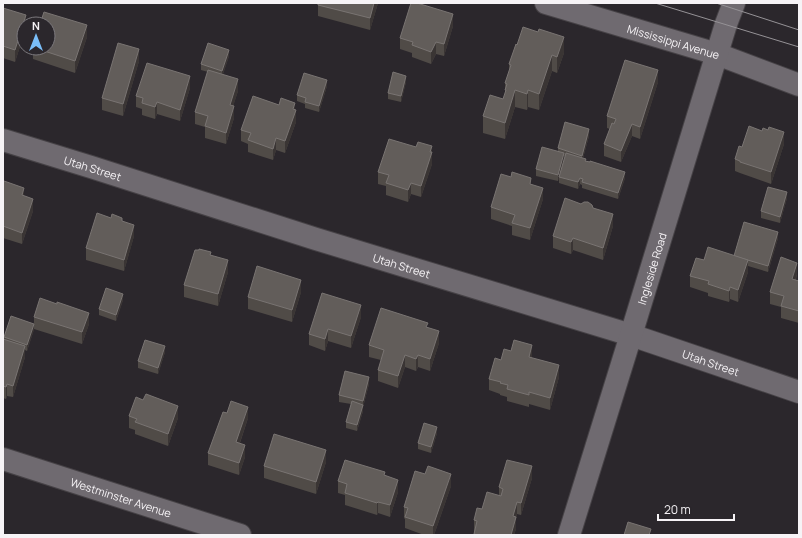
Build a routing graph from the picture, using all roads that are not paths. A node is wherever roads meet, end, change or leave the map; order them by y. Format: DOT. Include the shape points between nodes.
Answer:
graph roads {
  1 [pos="546,3"];
  2 [pos="734,3"];
  3 [pos="717,54"];
  4 [pos="799,85"];
  5 [pos="3,140"];
  6 [pos="631,335"];
  7 [pos="799,392"];
  8 [pos="3,459"];
  9 [pos="240,535"];
  10 [pos="569,535"];
  1 -- 3 [label="street, Mississippi Avenue"];
  2 -- 3 [label="street, Ingleside Road"];
  3 -- 4 [label="street, Mississippi Avenue"];
  3 -- 6 [label="street, Ingleside Road"];
  5 -- 6 [label="street, Utah Street"];
  6 -- 7 [label="street, Utah Street"];
  6 -- 10 [label="street, Ingleside Road"];
  8 -- 9 [label="street, Westminster Avenue"];
}
